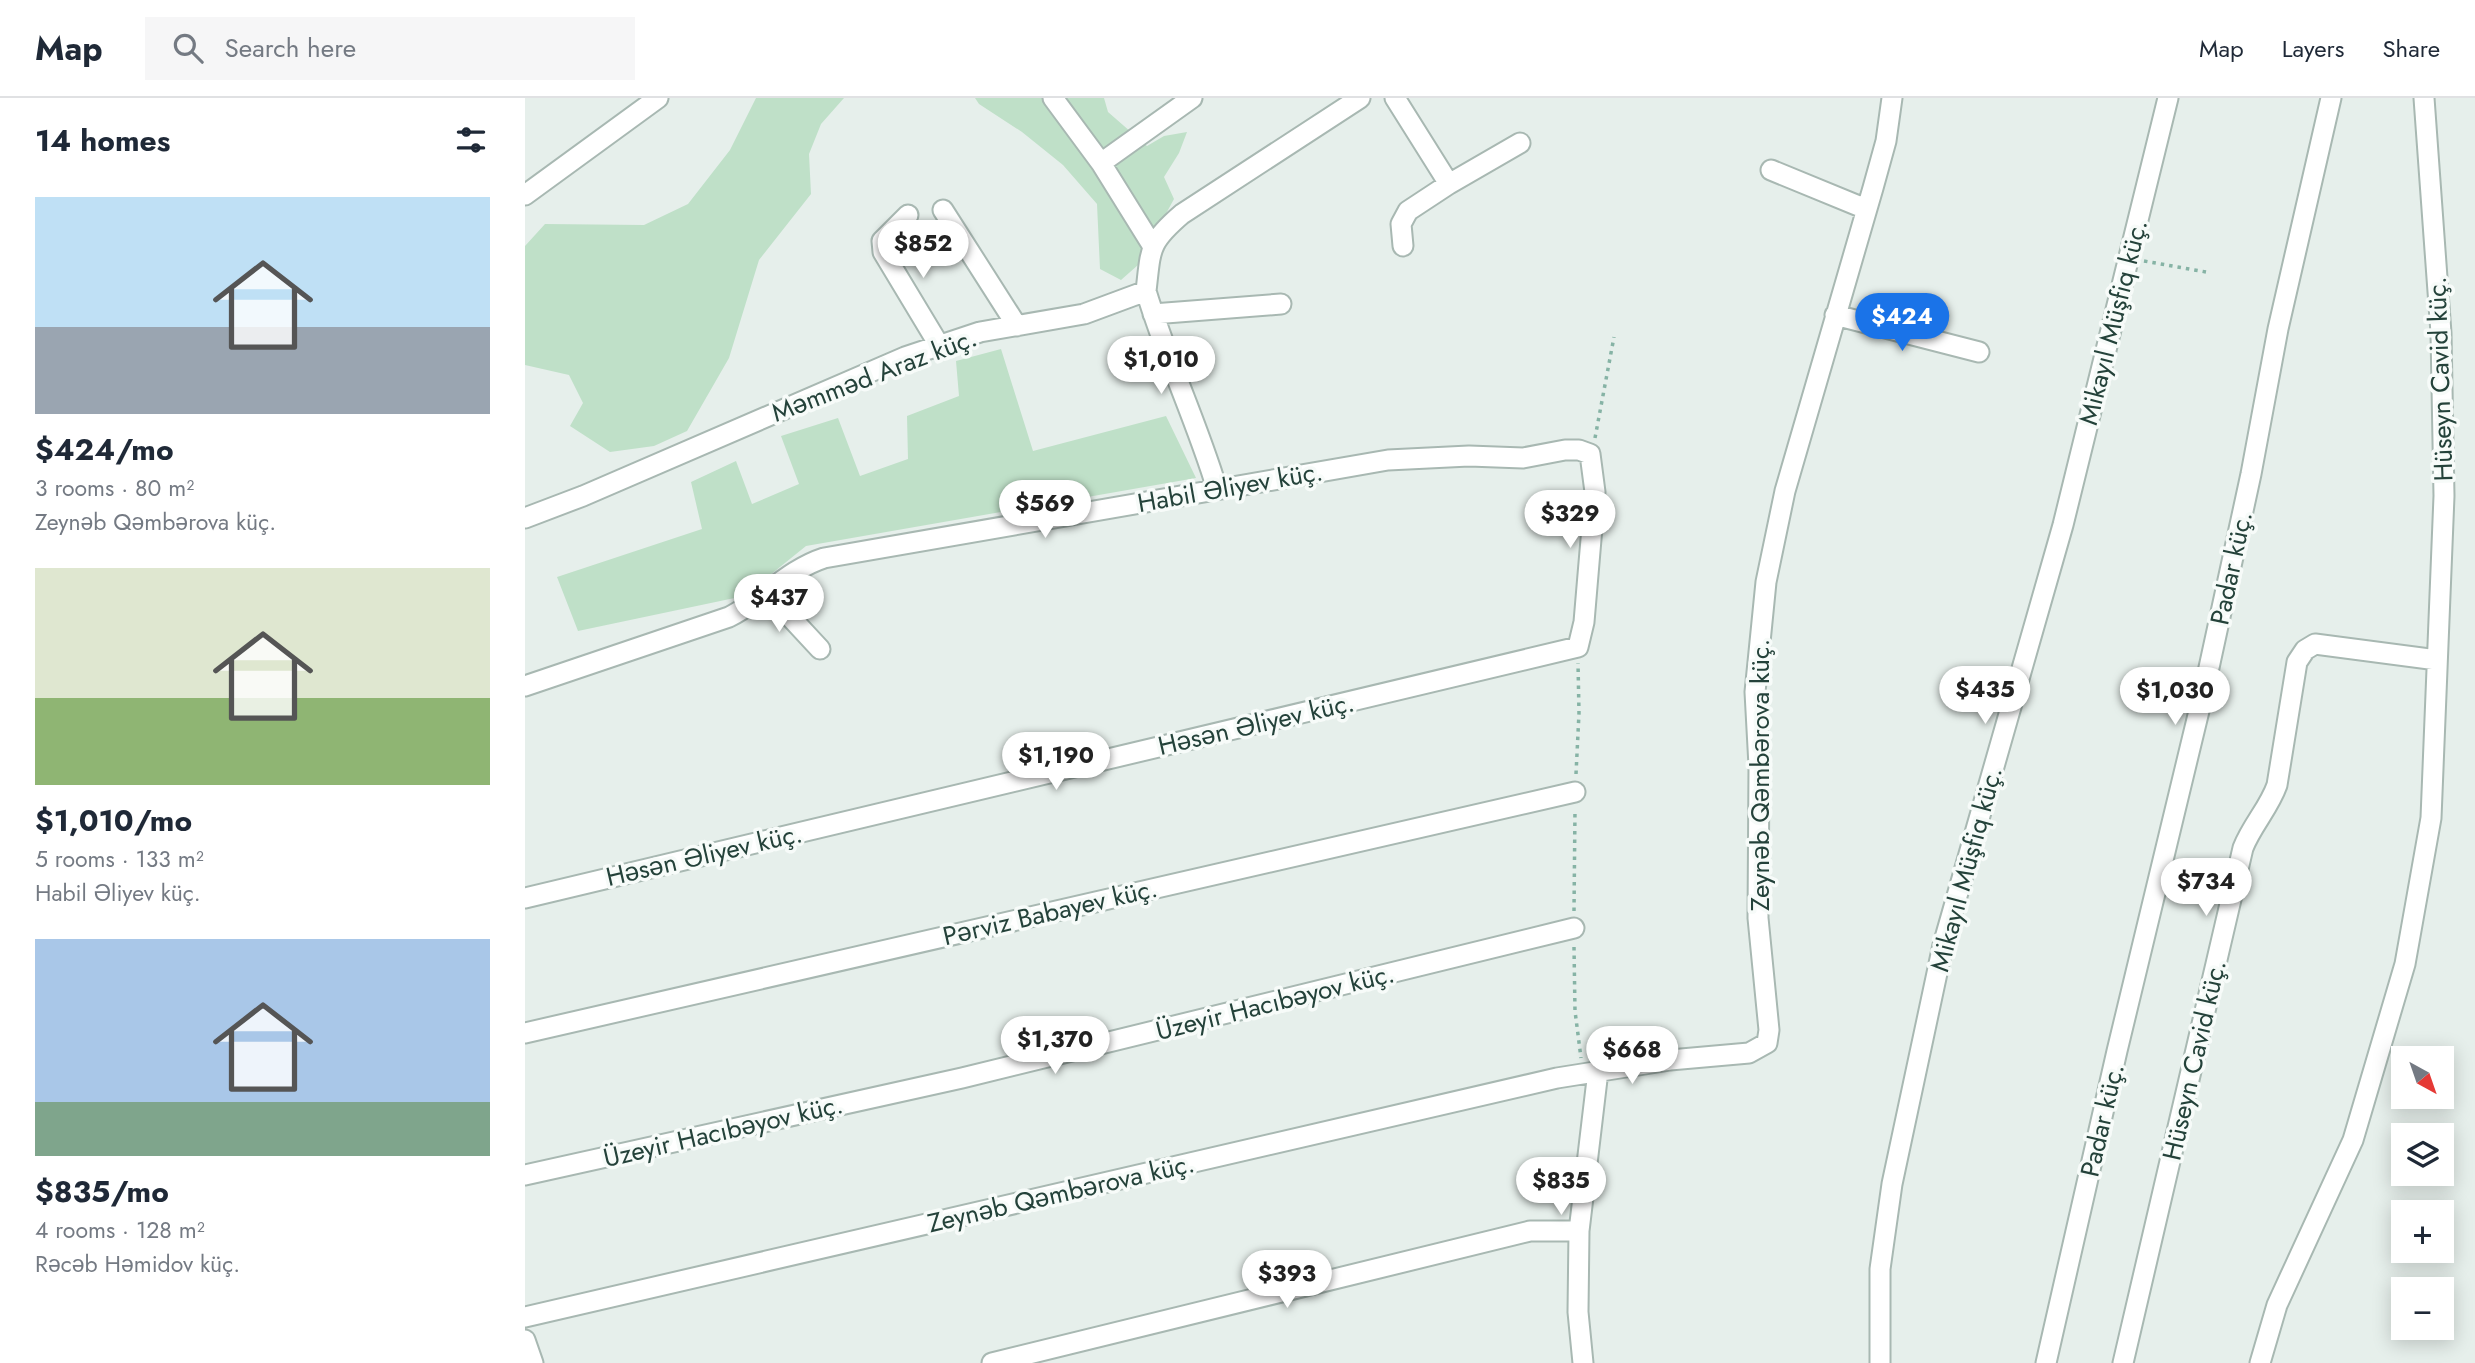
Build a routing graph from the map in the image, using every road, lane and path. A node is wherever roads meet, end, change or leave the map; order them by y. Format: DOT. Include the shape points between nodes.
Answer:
graph roads {
  1 [pos="658,98"];
  2 [pos="1053,98"];
  3 [pos="1192,98"];
  4 [pos="1360,98"];
  5 [pos="1395,98"];
  6 [pos="1892,98"];
  7 [pos="2168,98"];
  8 [pos="2331,98"];
  9 [pos="2424,98"];
  10 [pos="1520,143"];
  11 [pos="1101,163"];
  12 [pos="1771,170"];
  13 [pos="1449,184"];
  14 [pos="525,195"];
  15 [pos="1866,209"];
  16 [pos="943,210"];
  17 [pos="908,215"];
  18 [pos="1152,245"];
  19 [pos="1403,246"];
  20 [pos="2129,258"];
  21 [pos="2206,272"];
  22 [pos="1146,290"];
  23 [pos="1280,304"];
  24 [pos="1153,314"];
  25 [pos="1835,315"];
  26 [pos="1017,326"];
  27 [pos="1614,337"];
  28 [pos="939,345"];
  29 [pos="1979,352"];
  30 [pos="1590,454"];
  31 [pos="1217,489"];
  32 [pos="525,518"];
  33 [pos="768,593"];
  34 [pos="1578,647"];
  35 [pos="820,649"];
  36 [pos="2437,660"];
  37 [pos="525,686"];
  38 [pos="1575,792"];
  39 [pos="525,898"];
  40 [pos="1574,928"];
  41 [pos="525,1033"];
  42 [pos="1590,1073"];
  43 [pos="525,1175"];
  44 [pos="1579,1231"];
  45 [pos="525,1317"];
  46 [pos="525,1340"];
  47 [pos="533,1363"];
  48 [pos="992,1363"];
  49 [pos="1583,1363"];
  50 [pos="1880,1363"];
  51 [pos="2046,1363"];
  52 [pos="2123,1363"];
  53 [pos="2260,1363"];
  1 -- 14 [label="street"];
  2 -- 11 [label="street"];
  3 -- 11 [label="street"];
  4 -- 18 [label="street" via="1182,214"];
  5 -- 13 [label="street"];
  6 -- 15 [label="street, Zeynəb Qəmbərova küç." via="1886,141"];
  7 -- 20 [label="street, Mikayıl Müşfiq küç."];
  8 -- 51 [label="street, Padar küç." via="2277,329 2205,686"];
  9 -- 36 [label="street, Hüseyn Cavid küç." via="2441,333 2444,496"];
  10 -- 13 [label="street"];
  11 -- 18 [label="street"];
  12 -- 15 [label="street"];
  13 -- 19 [label="street" via="1408,211 1401,224"];
  15 -- 25 [label="street, Zeynəb Qəmbərova küç."];
  16 -- 26 [label="street"];
  17 -- 28 [label="street" via="882,241 883,252"];
  18 -- 22 [label="street"];
  20 -- 21 [label="path"];
  20 -- 50 [label="street, Mikayıl Müşfiq küç." via="2063,525 1943,945 1892,1184 1880,1269"];
  22 -- 24 [label="street"];
  22 -- 26 [label="street, Məmməd Araz küç." via="1084,314"];
  23 -- 24 [label="street"];
  24 -- 31 [label="street"];
  25 -- 29 [label="street"];
  25 -- 42 [label="street, Zeynəb Qəmbərova küç." via="1785,491 1766,582 1757,661 1758,918 1767,1043 1749,1053"];
  26 -- 28 [label="street, Məmməd Araz küç." via="980,331"];
  27 -- 30 [label="path"];
  28 -- 32 [label="street, Məmməd Araz küç."];
  30 -- 31 [label="street, Habil Əliyev küç." via="1565,450 1523,458 1388,460"];
  30 -- 34 [label="street" via="1595,492"];
  31 -- 33 [label="street, Habil Əliyev küç." via="824,558 793,571"];
  33 -- 35 [label="street"];
  33 -- 37 [label="street, Habil Əliyev küç." via="729,617"];
  34 -- 38 [label="path"];
  34 -- 39 [label="street, Həsən Əliyev küç."];
  36 -- 52 [label="street, Hüseyn Cavid küç." via="2315,644 2297,662 2277,785 2243,848"];
  36 -- 53 [label="street, Hüseyn Cavid küç." via="2431,818 2405,964 2353,1140 2277,1305"];
  38 -- 40 [label="path"];
  38 -- 41 [label="street, Pərviz Babayev küç."];
  40 -- 42 [label="path" via="1576,1011"];
  40 -- 43 [label="street, Üzeyir Hacıbəyov küç." via="962,1078"];
  42 -- 44 [label="street"];
  42 -- 45 [label="street, Zeynəb Qəmbərova küç."];
  44 -- 48 [label="street" via="1530,1231"];
  44 -- 49 [label="street"];
  46 -- 47 [label="street"];
}
